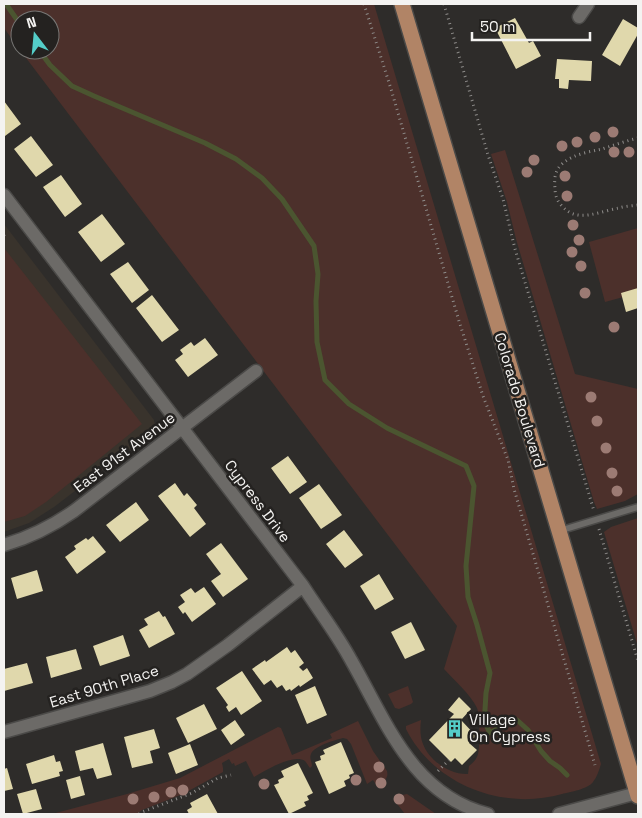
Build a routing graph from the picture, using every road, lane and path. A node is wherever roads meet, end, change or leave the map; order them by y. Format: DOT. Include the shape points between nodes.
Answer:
graph roads {
  1 [pos="364,4"];
  2 [pos="402,4"];
  3 [pos="444,4"];
  4 [pos="588,4"];
  5 [pos="579,17"];
  6 [pos="638,138"];
  7 [pos="4,195"];
  8 [pos="638,205"];
  9 [pos="256,371"];
  10 [pos="182,429"];
  11 [pos="593,507"];
  12 [pos="638,507"];
  13 [pos="559,531"];
  14 [pos="602,540"];
  15 [pos="4,545"];
  16 [pos="303,586"];
  17 [pos="638,661"];
  18 [pos="4,732"];
  19 [pos="449,760"];
  20 [pos="595,766"];
  21 [pos="438,771"];
  22 [pos="231,774"];
  23 [pos="638,795"];
  24 [pos="139,814"];
  25 [pos="488,814"];
  26 [pos="559,814"];
  1 -- 20 [label="path" via="459,321 508,460"];
  2 -- 13 [label="main road, Colorado Boulevard"];
  3 -- 11 [label="path"];
  4 -- 5 [label="street"];
  6 -- 8 [label="path" via="561,164 557,170 555,193 565,209 578,215"];
  7 -- 10 [label="street, Cypress Drive"];
  9 -- 10 [label="street, East 91st Avenue"];
  10 -- 15 [label="street, East 91st Avenue" via="60,521"];
  10 -- 16 [label="street, Cypress Drive"];
  12 -- 13 [label="lane"];
  13 -- 23 [label="main road, Colorado Boulevard"];
  14 -- 17 [label="path"];
  16 -- 18 [label="street, East 90th Place" via="228,645 172,682"];
  16 -- 25 [label="street, Cypress Drive" via="341,642 403,753 438,789"];
  19 -- 21 [label="path"];
  22 -- 24 [label="path"];
  23 -- 26 [label="street"];
}
